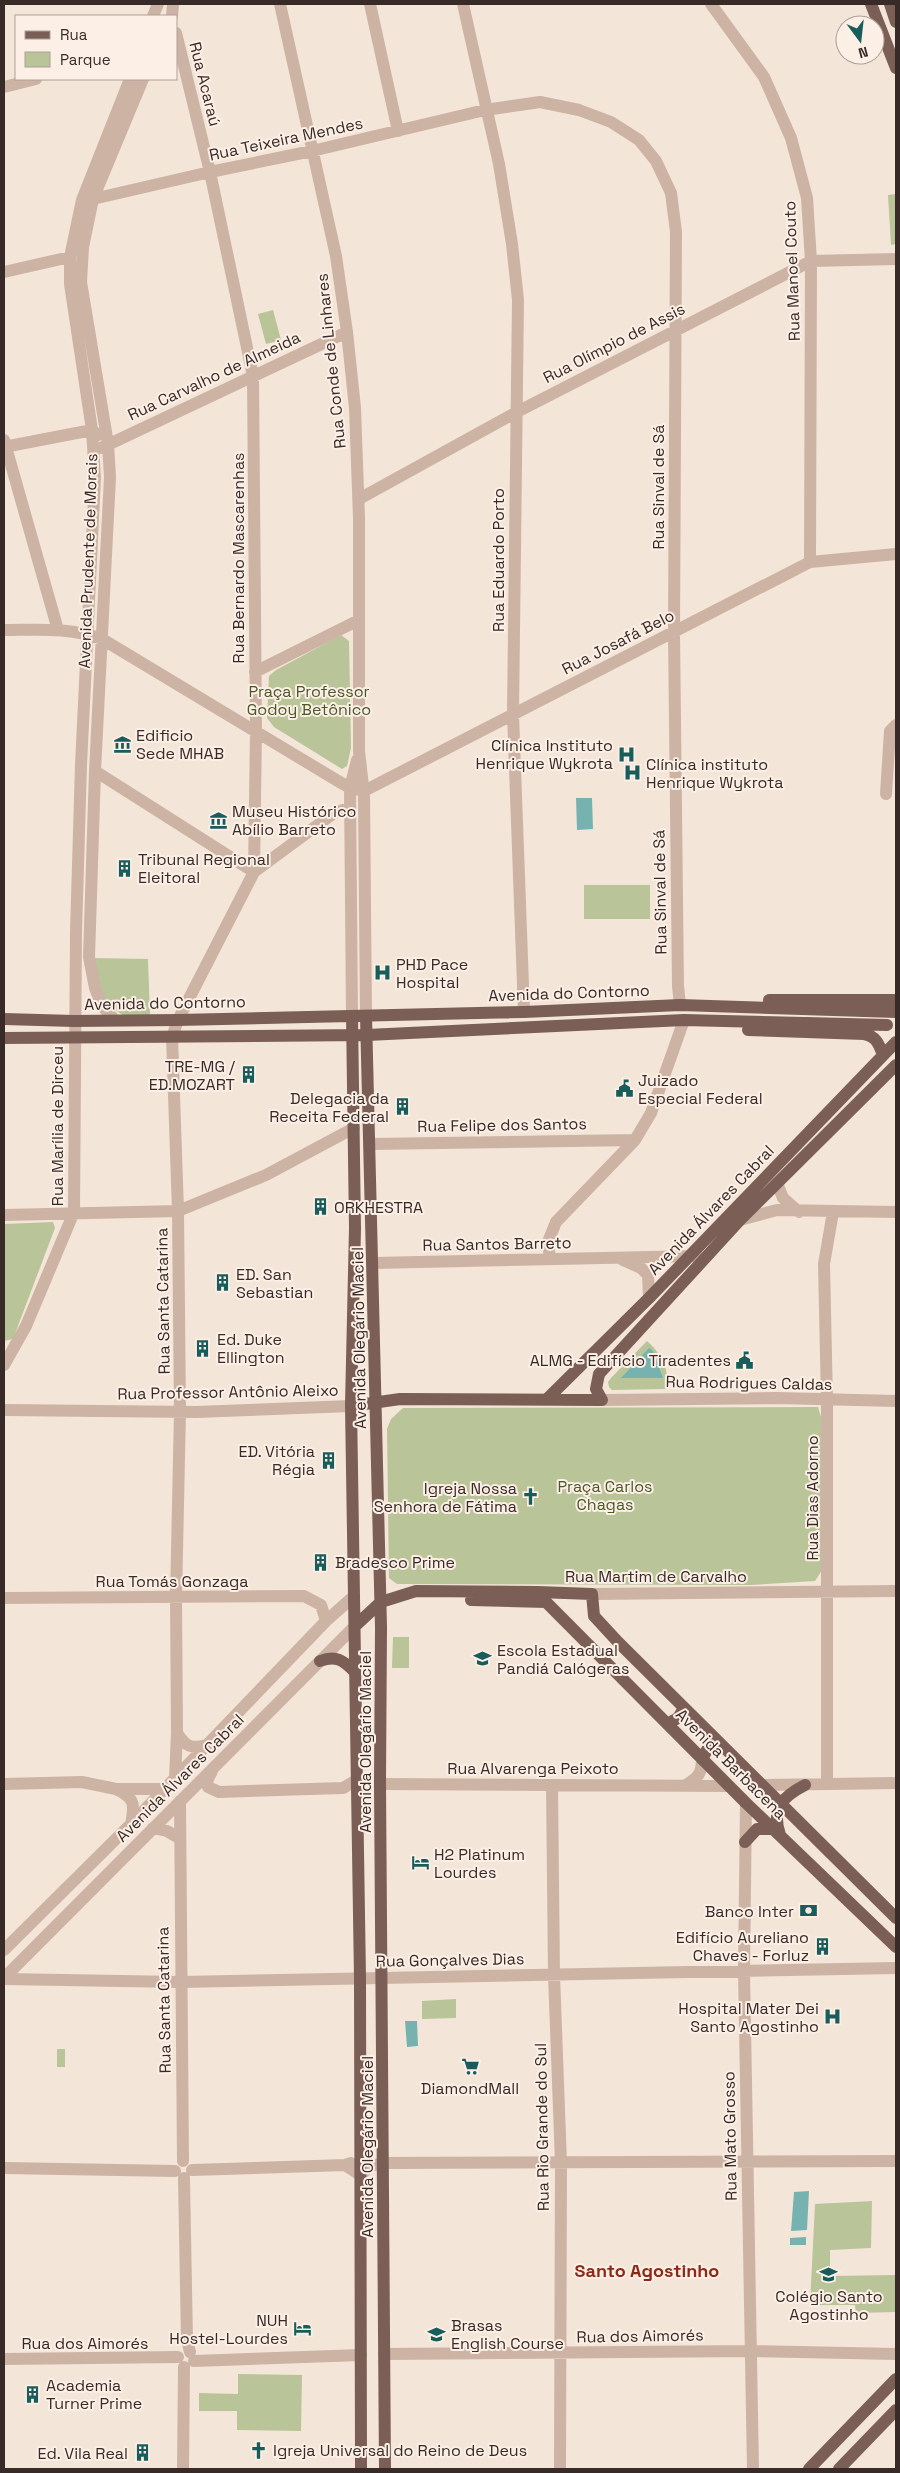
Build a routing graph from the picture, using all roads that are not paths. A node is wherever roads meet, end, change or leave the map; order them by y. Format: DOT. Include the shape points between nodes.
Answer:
graph roads {
  1 [pos="280,4"];
  2 [pos="370,4"];
  3 [pos="463,4"];
  4 [pos="710,4"];
  5 [pos="872,4"];
  6 [pos="890,4"];
  7 [pos="896,22"];
  8 [pos="178,41"];
  9 [pos="896,68"];
  10 [pos="30,80"];
  11 [pos="130,80"];
  12 [pos="143,80"];
  13 [pos="4,84"];
  14 [pos="485,110"];
  15 [pos="398,131"];
  16 [pos="312,151"];
  17 [pos="210,172"];
  18 [pos="93,199"];
  19 [pos="70,257"];
  20 [pos="896,258"];
  21 [pos="811,260"];
  22 [pos="4,272"];
  23 [pos="674,330"];
  24 [pos="347,332"];
  25 [pos="253,376"];
  26 [pos="516,413"];
  27 [pos="92,430"];
  28 [pos="4,444"];
  29 [pos="108,444"];
  30 [pos="95,453"];
  31 [pos="359,499"];
  32 [pos="896,554"];
  33 [pos="810,562"];
  34 [pos="359,620"];
  35 [pos="4,630"];
  36 [pos="58,630"];
  37 [pos="674,632"];
  38 [pos="88,634"];
  39 [pos="102,639"];
  40 [pos="255,672"];
  41 [pos="513,714"];
  42 [pos="896,725"];
  43 [pos="256,730"];
  44 [pos="359,751"];
  45 [pos="95,772"];
  46 [pos="350,788"];
  47 [pos="364,791"];
  48 [pos="886,794"];
  49 [pos="350,812"];
  50 [pos="254,872"];
  51 [pos="896,1000"];
  52 [pos="680,1005"];
  53 [pos="524,1012"];
  54 [pos="896,1012"];
  55 [pos="352,1016"];
  56 [pos="366,1016"];
  57 [pos="4,1019"];
  58 [pos="115,1020"];
  59 [pos="178,1020"];
  60 [pos="684,1020"];
  61 [pos="74,1021"];
  62 [pos="887,1025"];
  63 [pos="353,1035"];
  64 [pos="367,1035"];
  65 [pos="172,1037"];
  66 [pos="4,1038"];
  67 [pos="74,1038"];
  68 [pos="896,1042"];
  69 [pos="883,1055"];
  70 [pos="896,1065"];
  71 [pos="824,1115"];
  72 [pos="354,1128"];
  73 [pos="635,1140"];
  74 [pos="370,1144"];
  75 [pos="777,1183"];
  76 [pos="178,1211"];
  77 [pos="74,1212"];
  78 [pos="799,1212"];
  79 [pos="833,1212"];
  80 [pos="896,1212"];
  81 [pos="4,1214"];
  82 [pos="740,1220"];
  83 [pos="355,1228"];
  84 [pos="709,1255"];
  85 [pos="688,1257"];
  86 [pos="620,1258"];
  87 [pos="550,1259"];
  88 [pos="374,1263"];
  89 [pos="649,1298"];
  90 [pos="8,1350"];
  91 [pos="4,1365"];
  92 [pos="548,1399"];
  93 [pos="602,1400"];
  94 [pos="827,1401"];
  95 [pos="896,1401"];
  96 [pos="376,1402"];
  97 [pos="351,1406"];
  98 [pos="4,1410"];
  99 [pos="180,1411"];
  100 [pos="828,1590"];
  101 [pos="416,1591"];
  102 [pos="896,1591"];
  103 [pos="592,1594"];
  104 [pos="354,1596"];
  105 [pos="4,1598"];
  106 [pos="176,1598"];
  107 [pos="381,1602"];
  108 [pos="326,1621"];
  109 [pos="355,1626"];
  110 [pos="622,1646"];
  111 [pos="320,1661"];
  112 [pos="606,1662"];
  113 [pos="355,1672"];
  114 [pos="684,1708"];
  115 [pos="667,1724"];
  116 [pos="177,1733"];
  117 [pos="719,1742"];
  118 [pos="207,1745"];
  119 [pos="702,1759"];
  120 [pos="214,1767"];
  121 [pos="175,1778"];
  122 [pos="356,1781"];
  123 [pos="896,1783"];
  124 [pos="4,1784"];
  125 [pos="380,1784"];
  126 [pos="827,1784"];
  127 [pos="552,1785"];
  128 [pos="686,1785"];
  129 [pos="762,1785"];
  130 [pos="805,1785"];
  131 [pos="729,1786"];
  132 [pos="116,1789"];
  133 [pos="164,1789"];
  134 [pos="180,1801"];
  135 [pos="746,1803"];
  136 [pos="781,1803"];
  137 [pos="131,1824"];
  138 [pos="153,1828"];
  139 [pos="777,1832"];
  140 [pos="179,1838"];
  141 [pos="745,1842"];
  142 [pos="896,1918"];
  143 [pos="896,1946"];
  144 [pos="4,1950"];
  145 [pos="896,1968"];
  146 [pos="744,1971"];
  147 [pos="554,1975"];
  148 [pos="4,1978"];
  149 [pos="360,1978"];
  150 [pos="383,1978"];
  151 [pos="180,1982"];
  152 [pos="360,2154"];
  153 [pos="896,2161"];
  154 [pos="383,2163"];
  155 [pos="561,2163"];
  156 [pos="747,2163"];
  157 [pos="345,2165"];
  158 [pos="4,2168"];
  159 [pos="183,2170"];
  160 [pos="360,2175"];
  161 [pos="750,2350"];
  162 [pos="559,2353"];
  163 [pos="384,2354"];
  164 [pos="896,2354"];
  165 [pos="360,2355"];
  166 [pos="4,2359"];
  167 [pos="184,2359"];
  168 [pos="896,2379"];
  169 [pos="896,2410"];
  170 [pos="183,2469"];
  171 [pos="361,2469"];
  172 [pos="385,2469"];
  173 [pos="560,2469"];
  174 [pos="753,2469"];
  175 [pos="809,2469"];
  176 [pos="840,2469"];
  1 -- 16 [label="street, Rua Conde de Linhares"];
  2 -- 15 [label="street"];
  3 -- 14 [label="street, Rua Eduardo Porto"];
  4 -- 21 [label="street, Rua Manoel Couto" via="764,77 791,138 807,198"];
  5 -- 9 [label="main road"];
  6 -- 7 [label="main road"];
  8 -- 17 [label="street, Rua Acaraú"];
  10 -- 13 [label="street"];
  11 -- 19 [label="street, Avenida Prudente de Morais" via="82,200"];
  12 -- 18 [label="street, Avenida Prudente de Morais"];
  14 -- 15 [label="street, Rua Teixeira Mendes"];
  14 -- 23 [label="street, Rua Sinval de Sá" via="540,102 579,110 611,122 639,140 656,161 671,193 676,232"];
  14 -- 26 [label="street, Rua Eduardo Porto" via="499,164 518,300"];
  15 -- 16 [label="street, Rua Teixeira Mendes"];
  16 -- 17 [label="street, Rua Teixeira Mendes"];
  16 -- 24 [label="street, Rua Conde de Linhares" via="336,256"];
  17 -- 18 [label="street, Rua Teixeira Mendes"];
  17 -- 25 [label="street, Rua Bernardo Mascarenhas"];
  18 -- 29 [label="street, Avenida Prudente de Morais" via="83,246 81,282"];
  19 -- 22 [label="street"];
  19 -- 27 [label="street, Avenida Prudente de Morais" via="70,284"];
  20 -- 21 [label="street, Rua Olímpio de Assis"];
  21 -- 23 [label="street, Rua Olímpio de Assis"];
  21 -- 33 [label="street, Rua Manoel Couto"];
  23 -- 26 [label="street, Rua Olímpio de Assis"];
  23 -- 37 [label="street, Rua Sinval de Sá"];
  24 -- 25 [label="street, Rua Carvalho de Almeida"];
  24 -- 31 [label="street, Rua Conde de Linhares" via="355,408"];
  25 -- 29 [label="street, Rua Carvalho de Almeida"];
  25 -- 40 [label="street, Rua Bernardo Mascarenhas"];
  26 -- 31 [label="street, Rua Olímpio de Assis"];
  26 -- 41 [label="street, Rua Eduardo Porto"];
  27 -- 28 [label="street"];
  27 -- 29 [label="street"];
  27 -- 30 [label="street, Avenida Prudente de Morais"];
  28 -- 36 [label="street"];
  29 -- 30 [label="street, Rua Carvalho de Almeida"];
  29 -- 39 [label="street, Avenida Prudente de Morais" via="110,477"];
  30 -- 38 [label="street, Avenida Prudente de Morais"];
  31 -- 34 [label="street, Rua Conde de Linhares"];
  32 -- 33 [label="street, Rua Josafá Belo"];
  33 -- 37 [label="street, Rua Josafá Belo"];
  34 -- 40 [label="street"];
  34 -- 44 [label="street, Rua Conde de Linhares"];
  35 -- 36 [label="street"];
  36 -- 38 [label="street"];
  37 -- 41 [label="street, Rua Josafá Belo"];
  37 -- 52 [label="street, Rua Sinval de Sá"];
  38 -- 39 [label="street"];
  38 -- 61 [label="street, Avenida Prudente de Morais"];
  39 -- 43 [label="street"];
  39 -- 45 [label="street, Avenida Prudente de Morais"];
  40 -- 43 [label="street, Rua Bernardo Mascarenhas"];
  41 -- 47 [label="street, Rua Josafá Belo"];
  41 -- 53 [label="street, Rua Eduardo Porto"];
  42 -- 48 [label="street" via="890,731"];
  43 -- 46 [label="street"];
  43 -- 50 [label="street, Rua Bernardo Mascarenhas"];
  44 -- 46 [label="street, Rua Conde de Linhares"];
  44 -- 47 [label="street, Rua Conde de Linhares"];
  45 -- 50 [label="street"];
  45 -- 58 [label="street, Avenida Prudente de Morais" via="89,957 94,988 102,1006"];
  46 -- 47 [label="street"];
  46 -- 49 [label="street, Rua Conde de Linhares"];
  47 -- 56 [label="street, Rua Conde de Linhares"];
  49 -- 50 [label="street" via="334,813"];
  49 -- 55 [label="street, Rua Conde de Linhares"];
  50 -- 59 [label="street, Rua Bernardo Mascarenhas"];
  51 -- 52 [label="main road" via="711,1000"];
  52 -- 53 [label="main road, Avenida do Contorno"];
  52 -- 54 [label="main road, Avenida do Contorno"];
  53 -- 56 [label="main road, Avenida do Contorno"];
  55 -- 56 [label="main road, Avenida do Contorno"];
  55 -- 59 [label="main road, Avenida do Contorno"];
  55 -- 63 [label="main road, Avenida Olegário Maciel"];
  56 -- 64 [label="main road, Avenida Olegário Maciel"];
  57 -- 61 [label="main road, Avenida do Contorno"];
  58 -- 59 [label="main road, Avenida do Contorno"];
  58 -- 61 [label="main road, Avenida do Contorno"];
  59 -- 65 [label="street, Rua Santa Catarina"];
  60 -- 62 [label="main road, Avenida do Contorno"];
  60 -- 64 [label="main road, Avenida do Contorno"];
  60 -- 69 [label="main road" via="752,1030 872,1035"];
  60 -- 73 [label="street" via="651,1113"];
  61 -- 67 [label="street, Rua Marília de Dirceu"];
  63 -- 64 [label="main road, Avenida do Contorno"];
  63 -- 65 [label="main road, Avenida do Contorno"];
  63 -- 72 [label="main road, Avenida Olegário Maciel"];
  64 -- 74 [label="main road, Avenida Olegário Maciel"];
  65 -- 67 [label="main road, Avenida do Contorno"];
  65 -- 76 [label="street, Rua Santa Catarina"];
  66 -- 67 [label="main road, Avenida do Contorno"];
  67 -- 77 [label="street, Rua Marília de Dirceu"];
  68 -- 69 [label="main road, Avenida Álvares Cabral"];
  69 -- 71 [label="main road, Avenida Álvares Cabral"];
  70 -- 75 [label="main road, Avenida Álvares Cabral"];
  71 -- 75 [label="main road" via="820,1129 786,1164"];
  71 -- 85 [label="main road, Avenida Álvares Cabral"];
  72 -- 76 [label="street" via="266,1175"];
  72 -- 83 [label="main road, Avenida Olegário Maciel"];
  73 -- 74 [label="street, Rua Felipe dos Santos"];
  73 -- 87 [label="street" via="556,1222 548,1242"];
  74 -- 88 [label="main road, Avenida Olegário Maciel"];
  75 -- 78 [label="street" via="783,1198"];
  75 -- 82 [label="main road, Avenida Álvares Cabral"];
  76 -- 77 [label="street"];
  76 -- 99 [label="street, Rua Santa Catarina"];
  77 -- 81 [label="street"];
  77 -- 90 [label="street, Rua Marília de Dirceu" via="26,1326"];
  78 -- 79 [label="street"];
  78 -- 82 [label="street" via="777,1210"];
  79 -- 80 [label="street"];
  79 -- 94 [label="street, Rua Dias Adorno" via="824,1264"];
  82 -- 84 [label="main road, Avenida Álvares Cabral"];
  83 -- 88 [label="main road" via="365,1258"];
  83 -- 97 [label="main road, Avenida Olegário Maciel"];
  84 -- 85 [label="street, Rua Santos Barreto"];
  84 -- 93 [label="main road, Avenida Álvares Cabral" via="599,1374 596,1389"];
  85 -- 86 [label="street, Rua Santos Barreto"];
  85 -- 89 [label="main road, Avenida Álvares Cabral"];
  86 -- 87 [label="street, Rua Santos Barreto"];
  86 -- 89 [label="street, Rua Santos Barreto" via="648,1275"];
  87 -- 88 [label="street, Rua Santos Barreto"];
  88 -- 96 [label="main road, Avenida Olegário Maciel"];
  89 -- 92 [label="main road, Avenida Álvares Cabral"];
  90 -- 91 [label="street, Rua Marília de Dirceu"];
  92 -- 93 [label="main road, Rua Professor Antônio Aleixo"];
  92 -- 96 [label="main road, Rua Professor Antônio Aleixo" via="400,1399"];
  93 -- 94 [label="street, Rua Rodrigues Caldas" via="777,1398"];
  94 -- 95 [label="street, Rua Rodrigues Caldas"];
  94 -- 100 [label="street, Rua Dias Adorno"];
  96 -- 97 [label="main road, Rua Professor Antônio Aleixo"];
  96 -- 107 [label="main road, Avenida Olegário Maciel"];
  97 -- 99 [label="street, Rua Professor Antônio Aleixo"];
  97 -- 104 [label="main road, Avenida Olegário Maciel"];
  98 -- 99 [label="street, Rua Professor Antônio Aleixo"];
  99 -- 106 [label="street, Rua Santa Catarina"];
  100 -- 102 [label="street, Rua Martim de Carvalho"];
  100 -- 103 [label="street, Rua Martim de Carvalho"];
  100 -- 126 [label="street, Rua Dias Adorno"];
  101 -- 103 [label="main road, Rua Martim de Carvalho"];
  101 -- 107 [label="main road, Rua Martim de Carvalho"];
  101 -- 112 [label="main road, Avenida Barbacena" via="433,1600 546,1602"];
  103 -- 110 [label="main road, Avenida Barbacena" via="594,1616"];
  104 -- 108 [label="street, Avenida Álvares Cabral"];
  104 -- 109 [label="main road, Avenida Olegário Maciel"];
  105 -- 106 [label="street, Rua Tomás Gonzaga"];
  106 -- 108 [label="street, Rua Tomás Gonzaga" via="304,1596 321,1605"];
  106 -- 116 [label="street, Rua Santa Catarina"];
  107 -- 109 [label="main road, Avenida Álvares Cabral"];
  107 -- 125 [label="main road, Avenida Olegário Maciel"];
  108 -- 118 [label="street, Avenida Álvares Cabral"];
  109 -- 111 [label="street, Avenida Álvares Cabral"];
  109 -- 113 [label="main road, Avenida Olegário Maciel"];
  110 -- 112 [label="main road"];
  110 -- 114 [label="main road, Avenida Barbacena"];
  111 -- 113 [label="main road" via="338,1658"];
  111 -- 120 [label="street, Avenida Álvares Cabral"];
  112 -- 115 [label="main road, Avenida Barbacena"];
  113 -- 122 [label="main road, Avenida Olegário Maciel"];
  114 -- 115 [label="main road" via="678,1718"];
  114 -- 117 [label="main road, Avenida Barbacena"];
  115 -- 119 [label="main road, Avenida Barbacena"];
  116 -- 118 [label="street" via="188,1747"];
  116 -- 121 [label="street, Rua Santa Catarina"];
  117 -- 119 [label="main road" via="707,1750"];
  117 -- 129 [label="main road, Avenida Barbacena"];
  118 -- 121 [label="street, Avenida Álvares Cabral"];
  119 -- 128 [label="street" via="698,1778"];
  119 -- 131 [label="main road, Avenida Barbacena"];
  120 -- 122 [label="street" via="207,1781 208,1787 219,1792 343,1788"];
  120 -- 134 [label="street, Avenida Álvares Cabral"];
  121 -- 133 [label="street, Avenida Álvares Cabral"];
  122 -- 149 [label="main road, Avenida Olegário Maciel"];
  123 -- 126 [label="street"];
  124 -- 132 [label="street" via="82,1782"];
  125 -- 127 [label="street, Rua Alvarenga Peixoto"];
  125 -- 150 [label="main road, Avenida Olegário Maciel"];
  126 -- 130 [label="street"];
  127 -- 128 [label="street, Rua Alvarenga Peixoto"];
  127 -- 147 [label="street, Rua Rio Grande do Sul"];
  128 -- 131 [label="street, Rua Alvarenga Peixoto"];
  129 -- 130 [label="street"];
  129 -- 136 [label="main road, Avenida Barbacena"];
  130 -- 136 [label="main road" via="791,1792"];
  131 -- 135 [label="main road, Avenida Barbacena"];
  132 -- 133 [label="street"];
  132 -- 137 [label="street" via="127,1794 132,1801"];
  133 -- 137 [label="street, Avenida Álvares Cabral"];
  134 -- 138 [label="street, Avenida Álvares Cabral"];
  134 -- 140 [label="street, Rua Santa Catarina"];
  135 -- 139 [label="main road, Avenida Barbacena"];
  135 -- 141 [label="street, Rua Mato Grosso"];
  136 -- 139 [label="main road" via="775,1816"];
  136 -- 142 [label="main road, Avenida Barbacena"];
  137 -- 144 [label="street, Avenida Álvares Cabral"];
  138 -- 140 [label="street"];
  138 -- 148 [label="street, Avenida Álvares Cabral"];
  139 -- 141 [label="main road" via="757,1829"];
  139 -- 143 [label="main road, Avenida Barbacena"];
  140 -- 151 [label="street, Rua Santa Catarina"];
  141 -- 146 [label="street, Rua Mato Grosso"];
  145 -- 146 [label="street, Rua Gonçalves Dias"];
  146 -- 147 [label="street, Rua Gonçalves Dias"];
  146 -- 156 [label="street, Rua Mato Grosso"];
  147 -- 150 [label="street, Rua Gonçalves Dias"];
  147 -- 155 [label="street, Rua Rio Grande do Sul"];
  148 -- 151 [label="street, Rua Gonçalves Dias"];
  149 -- 150 [label="street, Rua Gonçalves Dias"];
  149 -- 151 [label="street, Rua Gonçalves Dias"];
  149 -- 152 [label="main road, Avenida Olegário Maciel"];
  150 -- 154 [label="main road, Avenida Olegário Maciel"];
  151 -- 159 [label="street, Rua Santa Catarina"];
  152 -- 157 [label="street"];
  152 -- 160 [label="main road, Avenida Olegário Maciel"];
  153 -- 156 [label="street"];
  154 -- 155 [label="street"];
  154 -- 160 [label="street" via="371,2166"];
  154 -- 163 [label="main road, Avenida Olegário Maciel"];
  155 -- 156 [label="street"];
  155 -- 162 [label="street, Rua Rio Grande do Sul"];
  156 -- 161 [label="street, Rua Mato Grosso"];
  157 -- 159 [label="street"];
  157 -- 160 [label="street"];
  158 -- 159 [label="street"];
  159 -- 167 [label="street, Rua Santa Catarina"];
  160 -- 165 [label="main road, Avenida Olegário Maciel"];
  161 -- 162 [label="street, Rua dos Aimorés"];
  161 -- 164 [label="street, Rua dos Aimorés"];
  161 -- 174 [label="street, Rua Mato Grosso"];
  162 -- 163 [label="street, Rua dos Aimorés"];
  162 -- 173 [label="street, Rua Rio Grande do Sul"];
  163 -- 172 [label="main road, Avenida Olegário Maciel"];
  165 -- 167 [label="street, Rua dos Aimorés"];
  165 -- 171 [label="main road, Avenida Olegário Maciel"];
  166 -- 167 [label="street, Rua dos Aimorés"];
  167 -- 170 [label="street, Rua Santa Catarina"];
  168 -- 175 [label="main road"];
  169 -- 176 [label="main road"];
}
